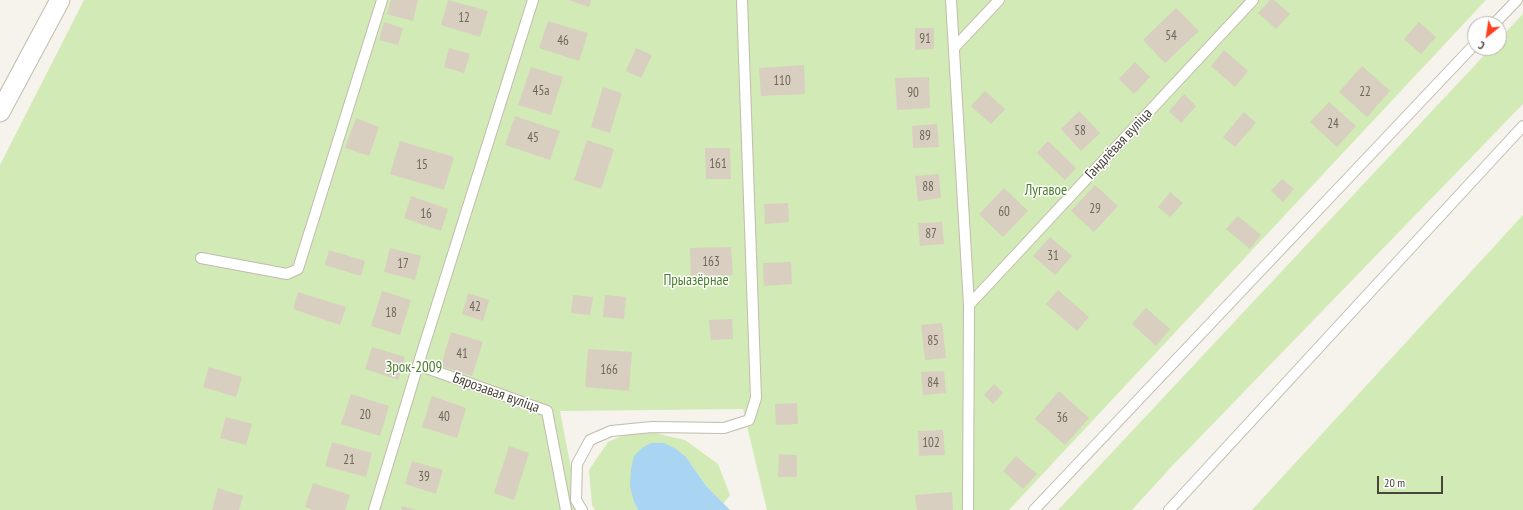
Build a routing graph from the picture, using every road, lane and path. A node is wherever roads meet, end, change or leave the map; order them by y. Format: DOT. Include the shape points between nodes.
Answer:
graph roads {
  1 [pos="60,0"];
  2 [pos="382,0"];
  3 [pos="533,0"];
  4 [pos="742,0"];
  5 [pos="951,0"];
  6 [pos="999,0"];
  7 [pos="1253,0"];
  8 [pos="1517,0"];
  9 [pos="1502,16"];
  10 [pos="954,48"];
  11 [pos="1467,52"];
  12 [pos="0,112"];
  13 [pos="1523,126"];
  14 [pos="201,258"];
  15 [pos="969,305"];
  16 [pos="418,365"];
  17 [pos="374,510"];
  18 [pos="566,510"];
  19 [pos="582,510"];
  20 [pos="968,510"];
  21 [pos="1034,510"];
  22 [pos="1168,510"];
  1 -- 12 [label="street"];
  2 -- 14 [label="lane" via="298,268 287,274"];
  3 -- 16 [label="lane"];
  4 -- 19 [label="lane" via="756,398 749,420 724,428 652,427 611,431 590,440 578,464 576,500"];
  5 -- 10 [label="lane"];
  6 -- 10 [label="lane"];
  7 -- 15 [label="lane, Гандлёвая вуліца"];
  8 -- 9 [label="lane"];
  10 -- 15 [label="lane"];
  11 -- 21 [label="lane"];
  13 -- 22 [label="lane"];
  15 -- 20 [label="lane"];
  16 -- 17 [label="lane"];
  16 -- 18 [label="lane, Бярозавая вуліца" via="547,411"];
}
